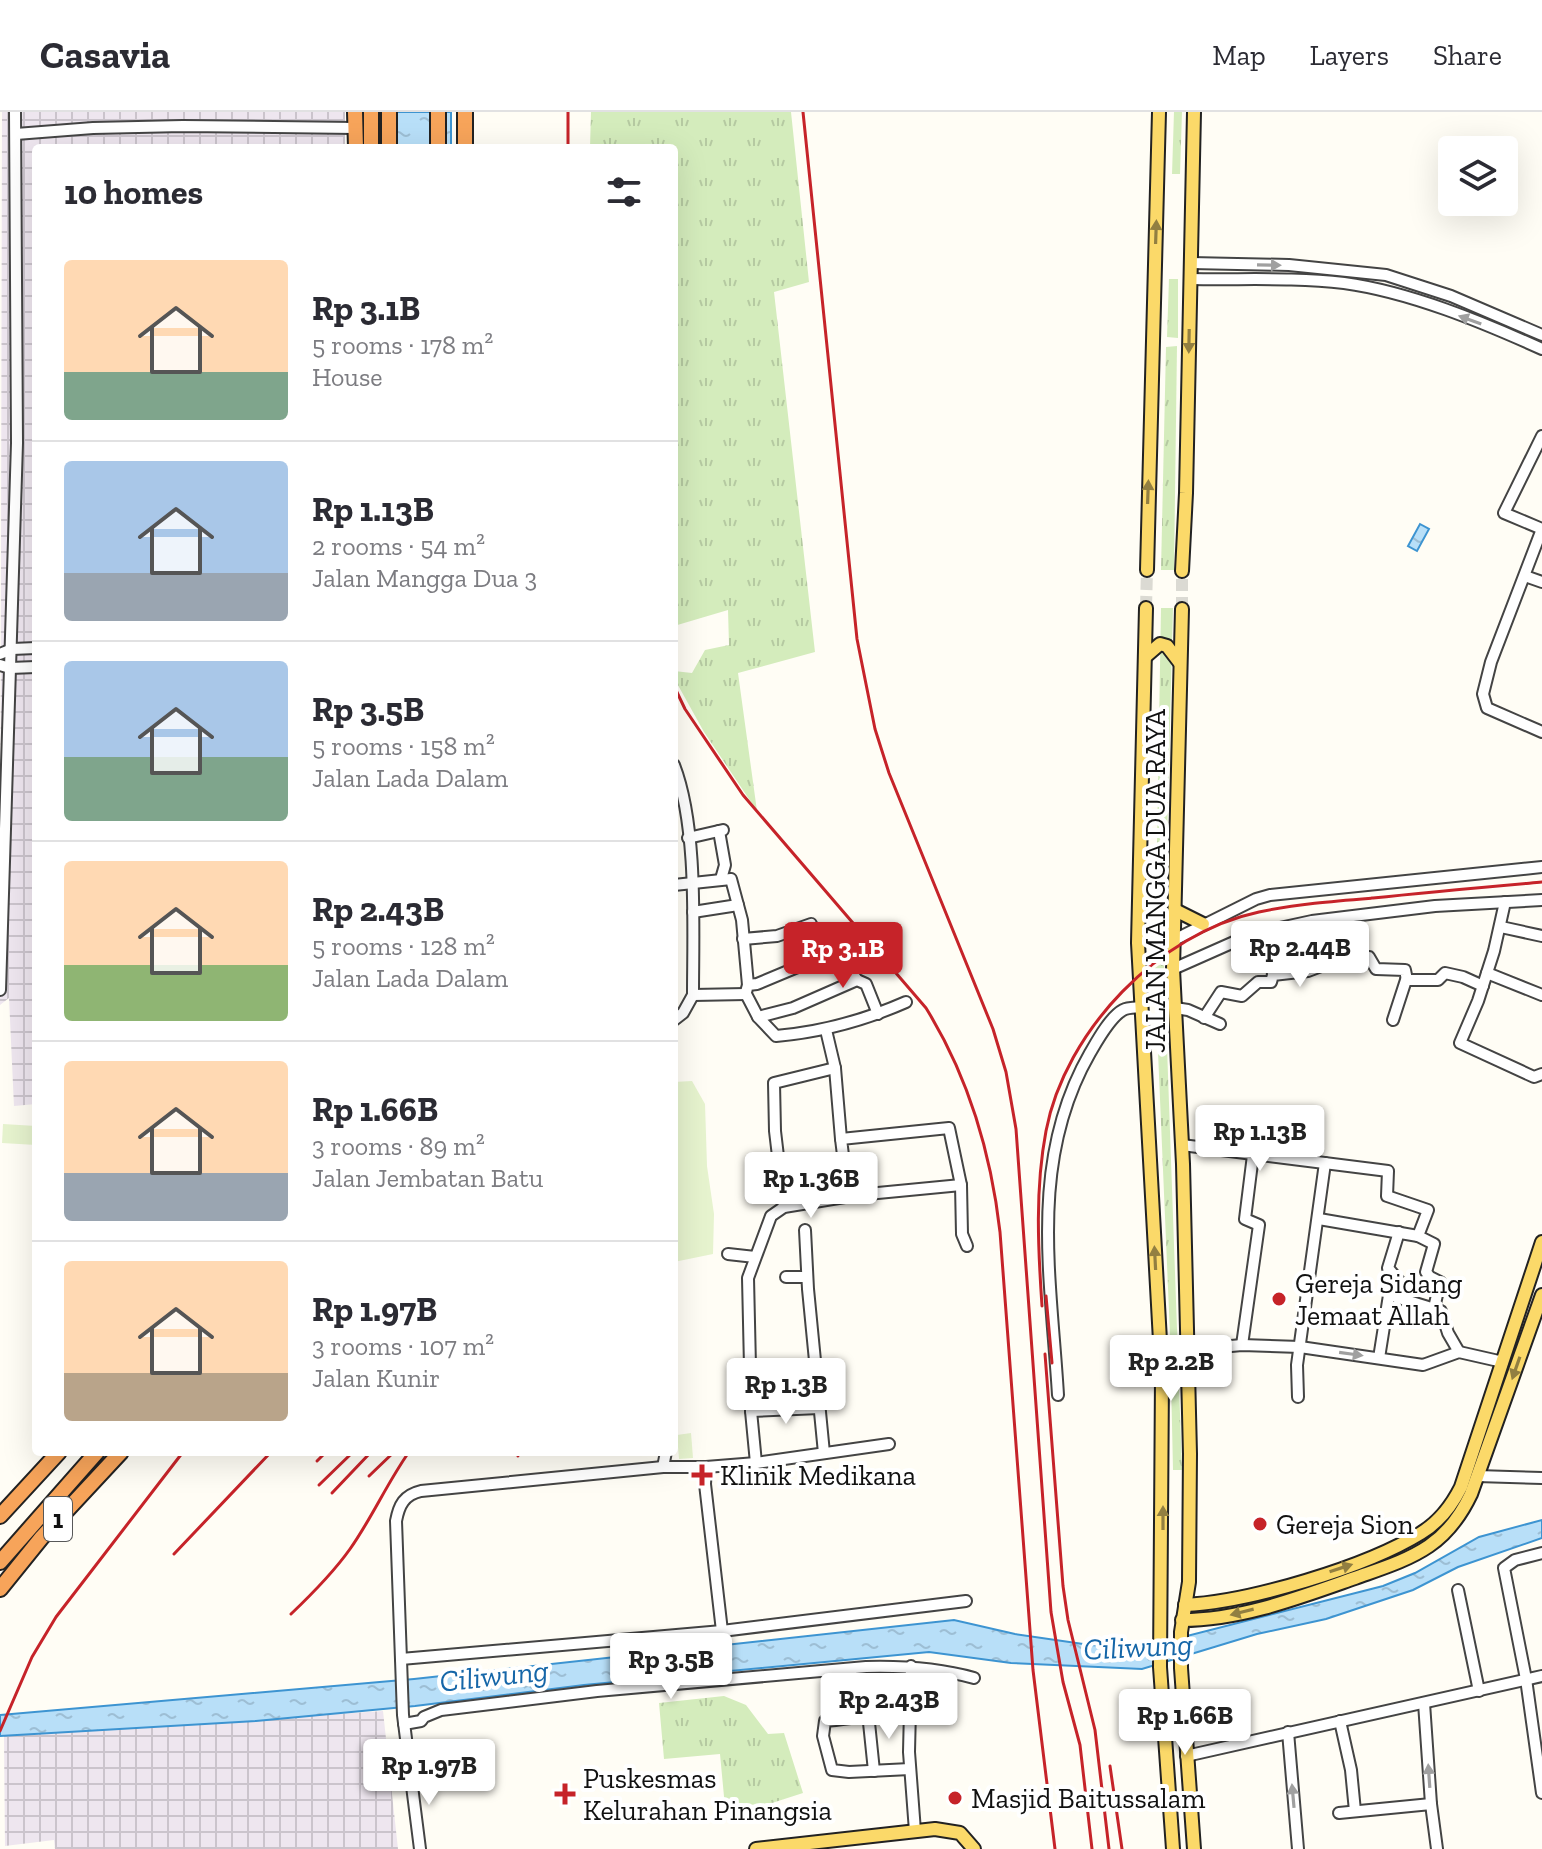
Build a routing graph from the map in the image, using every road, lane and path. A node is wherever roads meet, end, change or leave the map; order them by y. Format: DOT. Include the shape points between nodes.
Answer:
graph roads {
  1 [pos="15,112"];
  2 [pos="355,112"];
  3 [pos="371,112"];
  4 [pos="389,112"];
  5 [pos="438,112"];
  6 [pos="465,112"];
  7 [pos="1159,112"];
  8 [pos="1194,112"];
  9 [pos="355,128"];
  10 [pos="16,134"];
  11 [pos="356,144"];
  12 [pos="371,144"];
  13 [pos="389,144"];
  14 [pos="438,144"];
  15 [pos="465,144"];
  16 [pos="1191,263"];
  17 [pos="1191,279"];
  18 [pos="1542,335"];
  19 [pos="1542,349"];
  20 [pos="1542,436"];
  21 [pos="1542,529"];
  22 [pos="1147,570"];
  23 [pos="1182,571"];
  24 [pos="1525,576"];
  25 [pos="1542,582"];
  26 [pos="1146,608"];
  27 [pos="1182,609"];
  28 [pos="0,646"];
  29 [pos="12,646"];
  30 [pos="32,648"];
  31 [pos="0,654"];
  32 [pos="1145,657"];
  33 [pos="1181,664"];
  34 [pos="5,666"];
  35 [pos="32,667"];
  36 [pos="1542,732"];
  37 [pos="678,792"];
  38 [pos="688,838"];
  39 [pos="1542,867"];
  40 [pos="721,879"];
  41 [pos="691,883"];
  42 [pos="678,885"];
  43 [pos="1542,900"];
  44 [pos="1,901"];
  45 [pos="1505,902"];
  46 [pos="738,905"];
  47 [pos="1175,910"];
  48 [pos="693,912"];
  49 [pos="1203,924"];
  50 [pos="1501,927"];
  51 [pos="1270,930"];
  52 [pos="1542,936"];
  53 [pos="743,939"];
  54 [pos="854,940"];
  55 [pos="1174,940"];
  56 [pos="836,951"];
  57 [pos="825,956"];
  58 [pos="1173,969"];
  59 [pos="1487,973"];
  60 [pos="1273,975"];
  61 [pos="857,980"];
  62 [pos="1407,980"];
  63 [pos="1483,986"];
  64 [pos="747,989"];
  65 [pos="0,990"];
  66 [pos="693,995"];
  67 [pos="1542,995"];
  68 [pos="906,1002"];
  69 [pos="1141,1007"];
  70 [pos="1175,1008"];
  71 [pos="878,1014"];
  72 [pos="678,1017"];
  73 [pos="758,1017"];
  74 [pos="1204,1018"];
  75 [pos="1393,1020"];
  76 [pos="1220,1024"];
  77 [pos="826,1030"];
  78 [pos="835,1068"];
  79 [pos="1542,1074"];
  80 [pos="841,1139"];
  81 [pos="1182,1145"];
  82 [pos="1253,1155"];
  83 [pos="1325,1163"];
  84 [pos="961,1185"];
  85 [pos="848,1196"];
  86 [pos="784,1207"];
  87 [pos="1319,1219"];
  88 [pos="805,1230"];
  89 [pos="1399,1232"];
  90 [pos="1418,1236"];
  91 [pos="1542,1242"];
  92 [pos="967,1246"];
  93 [pos="728,1254"];
  94 [pos="755,1257"];
  95 [pos="786,1277"];
  96 [pos="807,1277"];
  97 [pos="1397,1297"];
  98 [pos="1540,1301"];
  99 [pos="1522,1302"];
  100 [pos="1434,1308"];
  101 [pos="1517,1319"];
  102 [pos="1532,1324"];
  103 [pos="1188,1334"];
  104 [pos="1160,1336"];
  105 [pos="1242,1345"];
  106 [pos="1300,1347"];
  107 [pos="1188,1350"];
  108 [pos="1459,1352"];
  109 [pos="1379,1358"];
  110 [pos="1503,1362"];
  111 [pos="1058,1395"];
  112 [pos="1298,1397"];
  113 [pos="819,1408"];
  114 [pos="751,1411"];
  115 [pos="889,1444"];
  116 [pos="824,1453"];
  117 [pos="55,1456"];
  118 [pos="93,1456"];
  119 [pos="117,1456"];
  120 [pos="665,1456"];
  121 [pos="756,1463"];
  122 [pos="663,1467"];
  123 [pos="706,1467"];
  124 [pos="1477,1476"];
  125 [pos="1542,1478"];
  126 [pos="0,1516"];
  127 [pos="1542,1553"];
  128 [pos="0,1562"];
  129 [pos="1303,1580"];
  130 [pos="0,1589"];
  131 [pos="1458,1590"];
  132 [pos="1306,1595"];
  133 [pos="966,1601"];
  134 [pos="1185,1605"];
  135 [pos="1182,1626"];
  136 [pos="722,1631"];
  137 [pos="401,1659"];
  138 [pos="911,1666"];
  139 [pos="1542,1676"];
  140 [pos="974,1678"];
  141 [pos="1526,1679"];
  142 [pos="1479,1691"];
  143 [pos="1424,1703"];
  144 [pos="868,1713"];
  145 [pos="404,1719"];
  146 [pos="909,1719"];
  147 [pos="1340,1721"];
  148 [pos="1288,1732"];
  149 [pos="1186,1756"];
  150 [pos="910,1769"];
  151 [pos="874,1771"];
  152 [pos="1542,1793"];
  153 [pos="1431,1804"];
  154 [pos="1355,1811"];
  155 [pos="1339,1813"];
  156 [pos="915,1831"];
  157 [pos="418,1849"];
  158 [pos="756,1849"];
  159 [pos="974,1849"];
  160 [pos="1173,1849"];
  161 [pos="1194,1849"];
  162 [pos="1298,1849"];
  163 [pos="1437,1849"];
  1 -- 10 [label="street"];
  2 -- 9 [label="highway"];
  3 -- 12 [label="highway"];
  4 -- 13 [label="highway"];
  5 -- 14 [label="highway"];
  6 -- 15 [label="highway"];
  22 -- 7 [label="main road, one-way"];
  8 -- 16 [label="main road"];
  9 -- 10 [label="street" via="183,126"];
  9 -- 11 [label="highway"];
  10 -- 29 [label="street"];
  16 -- 17 [label="main road"];
  16 -- 18 [label="street, one-way" via="1289,265 1386,275"];
  19 -- 17 [label="street, one-way" via="1366,287"];
  17 -- 23 [label="main road, one-way"];
  20 -- 21 [label="street" via="1504,513"];
  21 -- 24 [label="street"];
  24 -- 25 [label="street"];
  24 -- 36 [label="street" via="1491,662 1483,700 1487,708"];
  26 -- 32 [label="main road, JALAN MANGGA DUA RAYA"];
  27 -- 33 [label="main road, JALAN MANGGA DUA RAYA"];
  28 -- 29 [label="street"];
  29 -- 30 [label="street"];
  29 -- 31 [label="street"];
  29 -- 34 [label="street"];
  32 -- 33 [label="main road" via="1160,644"];
  32 -- 69 [label="main road, JALAN MANGGA DUA RAYA" via="1138,907"];
  33 -- 47 [label="main road, JALAN MANGGA DUA RAYA"];
  34 -- 35 [label="street"];
  34 -- 44 [label="street"];
  37 -- 38 [label="street"];
  38 -- 40 [label="street" via="721,831"];
  38 -- 41 [label="street"];
  39 -- 49 [label="street" via="1270,895"];
  40 -- 41 [label="street"];
  40 -- 46 [label="street" via="731,879"];
  41 -- 42 [label="street"];
  41 -- 48 [label="street"];
  43 -- 45 [label="street"];
  44 -- 65 [label="street"];
  45 -- 50 [label="street"];
  45 -- 51 [label="street" via="1392,911"];
  46 -- 48 [label="street"];
  46 -- 53 [label="street"];
  47 -- 49 [label="main road"];
  47 -- 55 [label="main road, JALAN MANGGA DUA RAYA"];
  48 -- 66 [label="street"];
  49 -- 55 [label="street"];
  50 -- 52 [label="street"];
  50 -- 59 [label="street"];
  51 -- 58 [label="street"];
  51 -- 60 [label="street"];
  53 -- 57 [label="street" via="777,936 811,924"];
  53 -- 64 [label="street"];
  54 -- 56 [label="street"];
  55 -- 58 [label="main road, JALAN MANGGA DUA RAYA"];
  56 -- 57 [label="street"];
  56 -- 61 [label="street"];
  57 -- 64 [label="street"];
  58 -- 70 [label="main road, JALAN MANGGA DUA RAYA"];
  59 -- 63 [label="street"];
  59 -- 67 [label="street"];
  60 -- 62 [label="street" via="1363,956 1372,959 1376,969 1405,970"];
  60 -- 74 [label="street" via="1271,982 1258,982 1242,996 1221,992"];
  61 -- 71 [label="street" via="866,984"];
  61 -- 73 [label="street"];
  62 -- 63 [label="street" via="1438,980 1445,973"];
  62 -- 75 [label="street"];
  63 -- 79 [label="street" via="1460,1043 1534,1077"];
  64 -- 66 [label="street"];
  64 -- 73 [label="street"];
  66 -- 72 [label="street"];
  68 -- 71 [label="street"];
  104 -- 69 [label="main road, JALAN MANGGA DUA RAYA, one-way"];
  69 -- 111 [label="street" via="1121,1011 1096,1042 1058,1127 1048,1190"];
  70 -- 74 [label="street"];
  70 -- 81 [label="main road, JALAN MANGGA DUA RAYA"];
  71 -- 77 [label="street"];
  73 -- 77 [label="street" via="776,1036"];
  74 -- 76 [label="street"];
  77 -- 78 [label="street"];
  78 -- 80 [label="street"];
  78 -- 86 [label="street" via="774,1083"];
  80 -- 84 [label="street" via="949,1128"];
  80 -- 85 [label="street"];
  81 -- 82 [label="street"];
  81 -- 103 [label="main road, JALAN MANGGA DUA RAYA"];
  82 -- 83 [label="street"];
  82 -- 105 [label="street" via="1245,1219 1259,1225"];
  83 -- 87 [label="street"];
  83 -- 90 [label="street" via="1389,1172 1387,1196 1428,1208"];
  84 -- 85 [label="street"];
  84 -- 92 [label="street"];
  85 -- 86 [label="street"];
  86 -- 94 [label="street" via="771,1216"];
  87 -- 89 [label="street"];
  87 -- 106 [label="street"];
  88 -- 96 [label="street"];
  89 -- 90 [label="street"];
  89 -- 97 [label="street" via="1388,1268 1400,1282"];
  90 -- 100 [label="street" via="1434,1244 1426,1272 1441,1285"];
  91 -- 99 [label="main road"];
  93 -- 94 [label="street"];
  94 -- 114 [label="street"];
  95 -- 96 [label="street"];
  96 -- 113 [label="street"];
  97 -- 100 [label="street"];
  97 -- 109 [label="street" via="1388,1297"];
  98 -- 99 [label="main road" via="1528,1306"];
  98 -- 102 [label="main road"];
  99 -- 101 [label="main road"];
  100 -- 108 [label="street" via="1442,1313"];
  101 -- 102 [label="main road" via="1526,1317"];
  101 -- 110 [label="main road"];
  102 -- 124 [label="main road, one-way"];
  103 -- 104 [label="main road"];
  103 -- 107 [label="main road, JALAN MANGGA DUA RAYA"];
  160 -- 104 [label="main road, JALAN MANGGA DUA RAYA, one-way" via="1160,1667"];
  105 -- 106 [label="street"];
  105 -- 107 [label="street"];
  106 -- 109 [label="street, one-way"];
  106 -- 112 [label="street"];
  107 -- 134 [label="main road, JALAN MANGGA DUA RAYA" via="1190,1552"];
  108 -- 109 [label="street" via="1423,1365"];
  108 -- 110 [label="street"];
  129 -- 110 [label="main road, one-way" via="1369,1558 1438,1520 1461,1487"];
  113 -- 114 [label="street"];
  113 -- 116 [label="street"];
  114 -- 121 [label="street"];
  115 -- 116 [label="street"];
  116 -- 121 [label="street"];
  117 -- 126 [label="highway, 1"];
  118 -- 128 [label="highway, 1"];
  119 -- 130 [label="highway, 1"];
  120 -- 122 [label="street"];
  121 -- 123 [label="street"];
  122 -- 123 [label="street"];
  122 -- 137 [label="street" via="421,1491 405,1498 396,1521"];
  123 -- 136 [label="street"];
  124 -- 125 [label="street"];
  124 -- 132 [label="main road" via="1462,1512 1429,1546"];
  127 -- 141 [label="street" via="1504,1568"];
  129 -- 132 [label="main road"];
  129 -- 134 [label="main road" via="1214,1603"];
  131 -- 142 [label="street"];
  132 -- 135 [label="main road, one-way"];
  133 -- 136 [label="street"];
  134 -- 135 [label="main road, JALAN MANGGA DUA RAYA"];
  135 -- 149 [label="main road, JALAN MANGGA DUA RAYA"];
  136 -- 137 [label="street"];
  137 -- 145 [label="street"];
  138 -- 140 [label="street"];
  138 -- 145 [label="street" via="597,1691 441,1710 421,1721"];
  138 -- 146 [label="street"];
  139 -- 141 [label="street"];
  141 -- 142 [label="street"];
  141 -- 152 [label="street"];
  142 -- 143 [label="street"];
  143 -- 147 [label="street"];
  153 -- 143 [label="street, one-way"];
  144 -- 146 [label="street"];
  144 -- 151 [label="street"];
  144 -- 151 [label="street" via="825,1721 823,1736 832,1770"];
  145 -- 157 [label="street"];
  146 -- 150 [label="street"];
  147 -- 148 [label="street"];
  147 -- 154 [label="street"];
  148 -- 149 [label="street"];
  162 -- 148 [label="street, one-way"];
  149 -- 161 [label="main road, JALAN MANGGA DUA RAYA"];
  150 -- 151 [label="street"];
  150 -- 156 [label="street"];
  153 -- 154 [label="street"];
  153 -- 163 [label="street"];
  154 -- 155 [label="street"];
  156 -- 158 [label="main road"];
  156 -- 159 [label="main road" via="948,1829 964,1835"];
}
